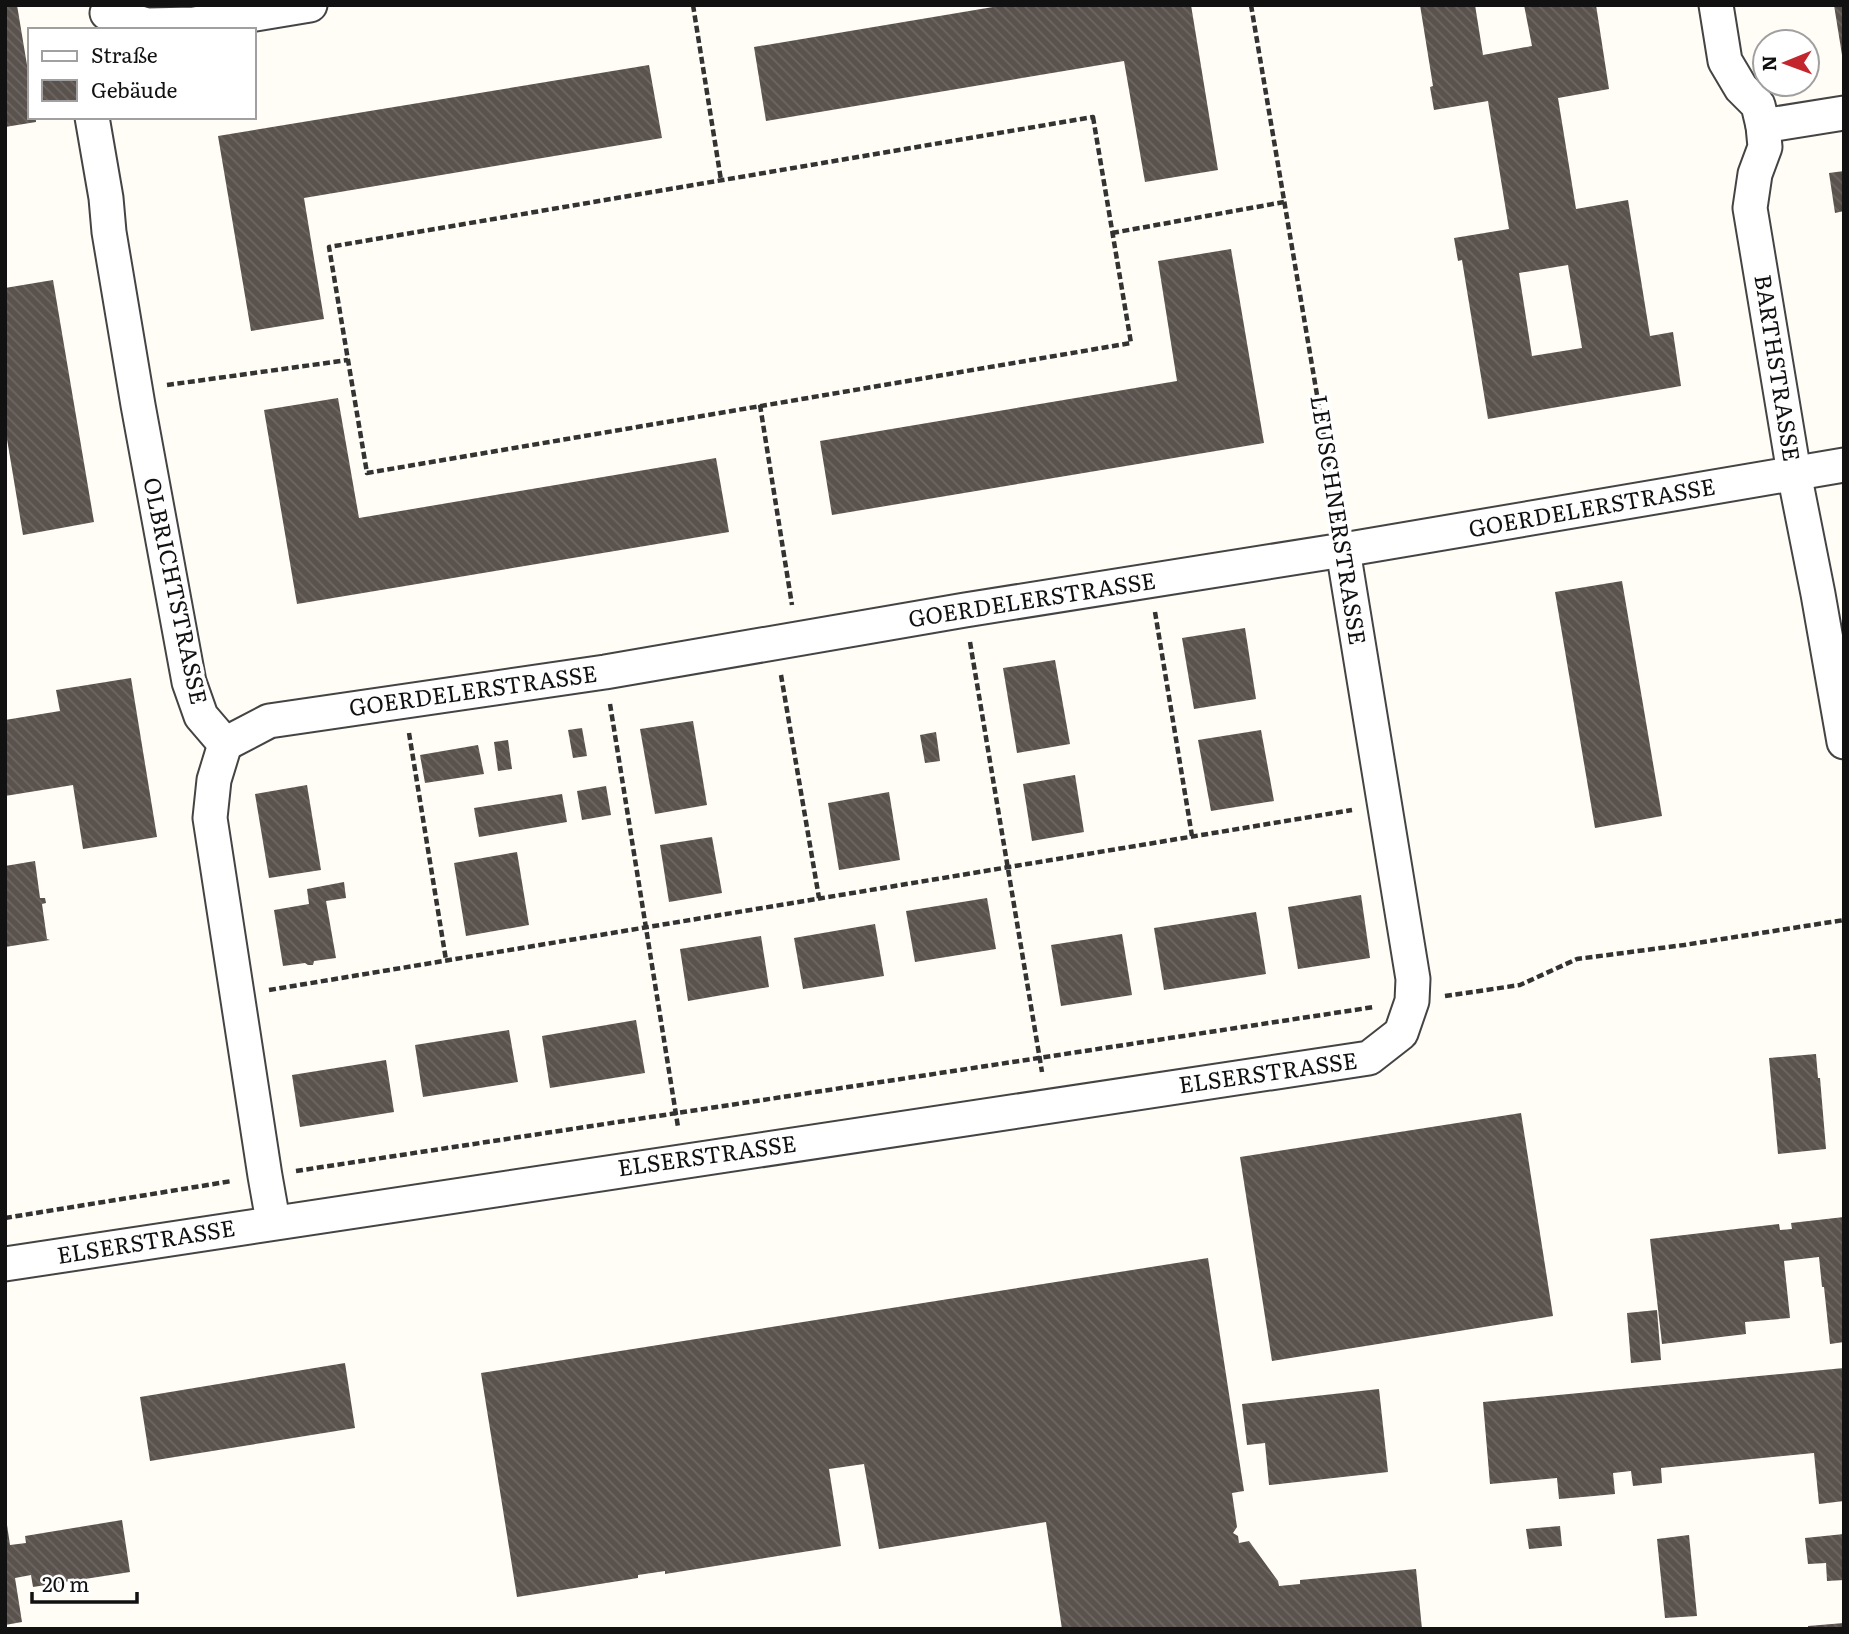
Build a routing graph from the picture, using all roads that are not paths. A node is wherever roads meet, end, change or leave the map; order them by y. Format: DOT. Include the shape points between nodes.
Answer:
graph roads {
  1 [pos="310,5"];
  2 [pos="1716,5"];
  3 [pos="102,16"];
  4 [pos="1844,113"];
  5 [pos="92,119"];
  6 [pos="1763,125"];
  7 [pos="1844,465"];
  8 [pos="1794,473"];
  9 [pos="1343,550"];
  10 [pos="1844,742"];
  11 [pos="225,744"];
  12 [pos="1401,1033"];
  13 [pos="273,1222"];
  14 [pos="5,1264"];
  1 -- 3 [label="street" via="194,24 147,25"];
  2 -- 6 [label="street" via="1726,61 1741,88 1758,105"];
  4 -- 6 [label="street"];
  5 -- 11 [label="street, OLBRICHTSTRASSE" via="135,389 189,682 201,716"];
  6 -- 8 [label="street, BARTHSTRASSE" via="1765,148 1750,208"];
  7 -- 8 [label="street, GOERDELERSTRASSE"];
  8 -- 9 [label="street, GOERDELERSTRASSE"];
  8 -- 10 [label="street, BARTHSTRASSE"];
  9 -- 11 [label="street, GOERDELERSTRASSE" via="605,672 268,721"];
  9 -- 12 [label="street, LEUSCHNERSTRASSE" via="1413,979 1412,1001"];
  11 -- 13 [label="street" via="214,780 210,818"];
  12 -- 13 [label="street, ELSERSTRASSE" via="1369,1058"];
  13 -- 14 [label="street, ELSERSTRASSE"];
}
